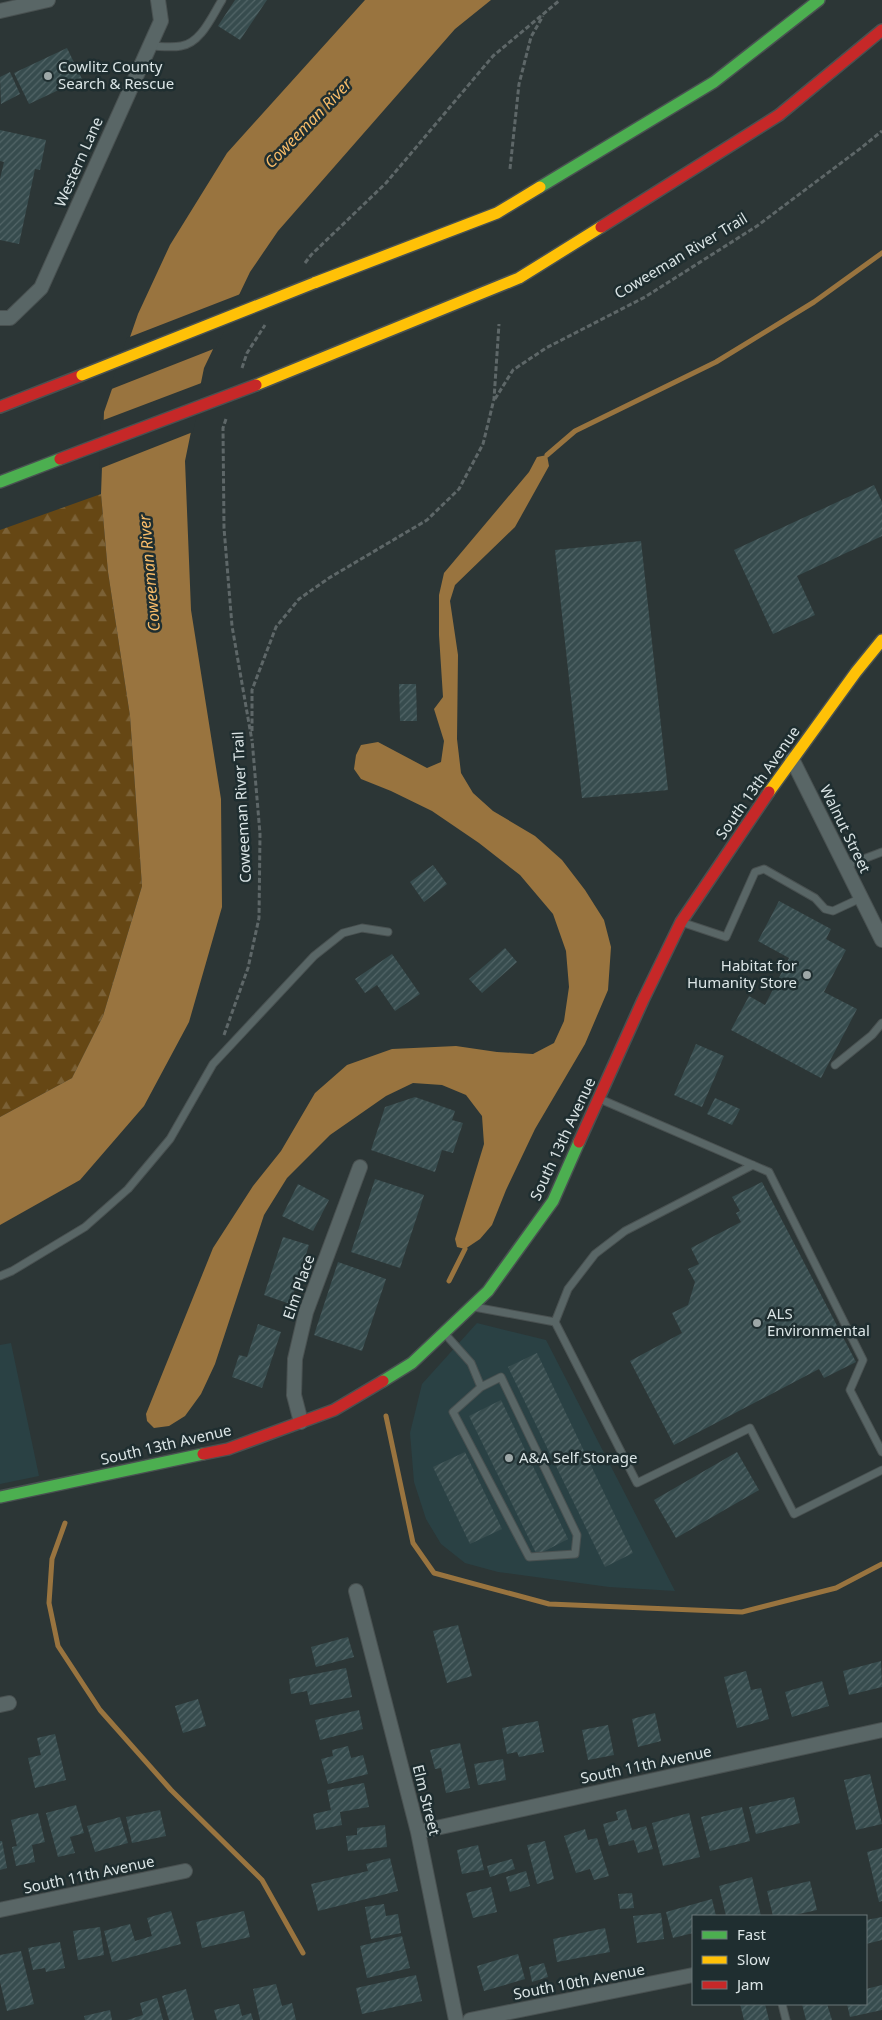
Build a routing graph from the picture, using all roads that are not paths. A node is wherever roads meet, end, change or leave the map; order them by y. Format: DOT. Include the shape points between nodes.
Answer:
graph roads {
  1 [pos="48,0"];
  2 [pos="158,0"];
  3 [pos="222,0"];
  4 [pos="819,0"];
  5 [pos="0,11"];
  6 [pos="882,30"];
  7 [pos="149,46"];
  8 [pos="0,318"];
  9 [pos="0,406"];
  10 [pos="0,482"];
  11 [pos="882,640"];
  12 [pos="792,759"];
  13 [pos="882,852"];
  14 [pos="845,866"];
  15 [pos="861,898"];
  16 [pos="681,922"];
  17 [pos="388,932"];
  18 [pos="882,940"];
  19 [pos="882,1023"];
  20 [pos="835,1065"];
  21 [pos="599,1099"];
  22 [pos="753,1165"];
  23 [pos="360,1167"];
  24 [pos="0,1276"];
  25 [pos="471,1307"];
  26 [pos="555,1322"];
  27 [pos="444,1333"];
  28 [pos="481,1387"];
  29 [pos="301,1422"];
  30 [pos="882,1452"];
  31 [pos="882,1470"];
  32 [pos="0,1497"];
  33 [pos="356,1591"];
  34 [pos="882,1730"];
  35 [pos="418,1832"];
  36 [pos="185,1871"];
  37 [pos="0,1910"];
  38 [pos="692,1975"];
  39 [pos="782,2005"];
  40 [pos="456,2020"];
  41 [pos="470,2020"];
  42 [pos="786,2020"];
  1 -- 5 [label="street"];
  2 -- 7 [label="street, Western Lane" via="160,21"];
  3 -- 7 [label="lane" via="194,41 182,46"];
  4 -- 9 [label="main road, bridge" via="714,82 497,213"];
  6 -- 10 [label="main road, bridge" via="779,115 519,278 256,385"];
  7 -- 8 [label="street, Western Lane" via="41,288 10,318"];
  11 -- 12 [label="main road, South 13th Avenue"];
  12 -- 14 [label="street, Walnut Street"];
  12 -- 16 [label="main road, South 13th Avenue"];
  13 -- 14 [label="lane"];
  14 -- 15 [label="street, Walnut Street"];
  15 -- 16 [label="lane" via="833,911 825,909 815,898 764,869 755,872 726,937"];
  15 -- 18 [label="street, Walnut Street"];
  16 -- 21 [label="main road, South 13th Avenue"];
  17 -- 24 [label="lane" via="362,928 343,933 314,956 213,1064 170,1139 128,1188 85,1227"];
  19 -- 20 [label="lane"];
  21 -- 22 [label="lane"];
  21 -- 25 [label="main road, South 13th Avenue" via="553,1201 488,1291"];
  22 -- 26 [label="lane" via="625,1231 595,1254 568,1290"];
  22 -- 30 [label="lane" via="769,1172 863,1360 850,1390"];
  23 -- 29 [label="street, Elm Place" via="306,1312 294,1359 294,1395"];
  25 -- 26 [label="lane"];
  25 -- 27 [label="main road, South 13th Avenue"];
  26 -- 31 [label="lane" via="637,1484 750,1428 794,1514"];
  27 -- 28 [label="lane" via="470,1363"];
  27 -- 29 [label="main road, South 13th Avenue" via="412,1363 334,1410"];
  28 -- 28 [label="lane" via="453,1412 529,1558 576,1554 577,1535 501,1377"];
  29 -- 32 [label="main road, South 13th Avenue" via="228,1449"];
  33 -- 35 [label="street, Elm Street"];
  34 -- 35 [label="street, South 11th Avenue"];
  35 -- 40 [label="street, Elm Street"];
  36 -- 37 [label="street, South 11th Avenue"];
  38 -- 41 [label="street, South 10th Avenue"];
  39 -- 42 [label="lane"];
}
